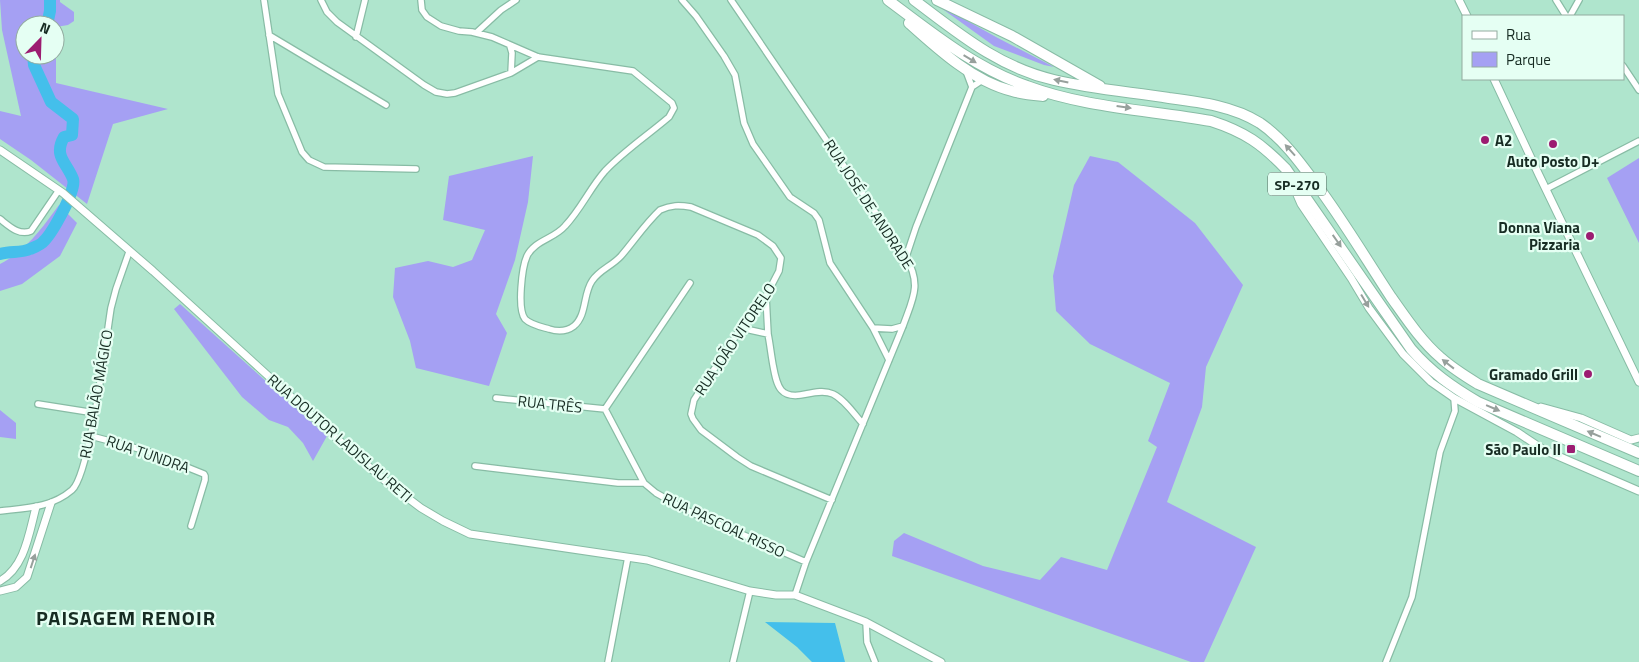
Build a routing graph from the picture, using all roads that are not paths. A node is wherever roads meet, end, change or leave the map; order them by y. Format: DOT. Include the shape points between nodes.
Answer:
graph roads {
  1 [pos="264,0"];
  2 [pos="321,0"];
  3 [pos="365,0"];
  4 [pos="421,0"];
  5 [pos="516,0"];
  6 [pos="682,0"];
  7 [pos="731,0"];
  8 [pos="886,0"];
  9 [pos="914,0"];
  10 [pos="937,0"];
  11 [pos="1459,0"];
  12 [pos="1556,0"];
  13 [pos="1578,0"];
  14 [pos="1466,15"];
  15 [pos="1567,15"];
  16 [pos="1569,15"];
  17 [pos="476,33"];
  18 [pos="269,36"];
  19 [pos="356,36"];
  20 [pos="510,46"];
  21 [pos="538,57"];
  22 [pos="964,67"];
  23 [pos="1624,68"];
  24 [pos="510,73"];
  25 [pos="984,79"];
  26 [pos="1494,80"];
  27 [pos="972,87"];
  28 [pos="1104,89"];
  29 [pos="1639,90"];
  30 [pos="1082,101"];
  31 [pos="386,105"];
  32 [pos="1639,141"];
  33 [pos="0,150"];
  34 [pos="416,169"];
  35 [pos="1286,169"];
  36 [pos="1546,189"];
  37 [pos="61,192"];
  38 [pos="0,219"];
  39 [pos="129,252"];
  40 [pos="906,257"];
  41 [pos="690,283"];
  42 [pos="766,296"];
  43 [pos="903,326"];
  44 [pos="741,328"];
  45 [pos="873,328"];
  46 [pos="768,334"];
  47 [pos="889,360"];
  48 [pos="1639,382"];
  49 [pos="496,398"];
  50 [pos="1454,398"];
  51 [pos="1519,402"];
  52 [pos="38,404"];
  53 [pos="1468,406"];
  54 [pos="605,409"];
  55 [pos="1455,411"];
  56 [pos="95,413"];
  57 [pos="863,424"];
  58 [pos="91,436"];
  59 [pos="1639,438"];
  60 [pos="1631,440"];
  61 [pos="1639,444"];
  62 [pos="1639,453"];
  63 [pos="476,466"];
  64 [pos="1639,471"];
  65 [pos="644,483"];
  66 [pos="1639,491"];
  67 [pos="832,500"];
  68 [pos="51,503"];
  69 [pos="36,507"];
  70 [pos="0,511"];
  71 [pos="191,526"];
  72 [pos="628,557"];
  73 [pos="806,562"];
  74 [pos="0,581"];
  75 [pos="0,591"];
  76 [pos="750,591"];
  77 [pos="795,595"];
  78 [pos="866,622"];
  79 [pos="608,662"];
  80 [pos="733,662"];
  81 [pos="875,662"];
  82 [pos="941,662"];
  83 [pos="1386,662"];
  1 -- 18 [label="street"];
  2 -- 19 [label="street" via="336,22"];
  3 -- 19 [label="street"];
  4 -- 17 [label="street" via="427,17 441,26"];
  5 -- 17 [label="street"];
  6 -- 45 [label="street" via="735,75 744,123 753,144 790,197 820,220 830,263"];
  7 -- 40 [label="street, RUA JOSÉ DE ANDRADE"];
  8 -- 22 [label="highway" via="925,37"];
  8 -- 30 [label="highway, SP-270, one-way" via="982,66 1028,87"];
  28 -- 9 [label="highway, SP-270, one-way" via="1051,79 1004,63"];
  10 -- 28 [label="highway" via="1012,36"];
  11 -- 14 [label="street"];
  12 -- 15 [label="street"];
  13 -- 16 [label="street"];
  17 -- 20 [label="street"];
  18 -- 31 [label="street"];
  18 -- 34 [label="street" via="278,94 302,152 309,160 324,167"];
  19 -- 24 [label="street" via="436,92 447,94 465,90"];
  20 -- 21 [label="street"];
  20 -- 24 [label="street"];
  21 -- 24 [label="street"];
  21 -- 42 [label="street, RUA JOÃO VITORELO" via="633,71 674,108 669,117 605,172 566,226 531,250 525,264 520,303 526,319 557,331 572,327 582,316 588,290 597,274 621,256 660,210 668,206 691,207 758,235 773,246 781,258 774,283"];
  22 -- 25 [label="highway"];
  22 -- 27 [label="street"];
  23 -- 29 [label="street"];
  25 -- 27 [label="street"];
  25 -- 30 [label="highway" via="1013,91"];
  26 -- 36 [label="street"];
  27 -- 40 [label="street"];
  51 -- 28 [label="highway, SP-270, one-way" via="1478,384 1456,370 1424,341 1291,150 1259,122 1209,104"];
  30 -- 35 [label="highway, SP-270, one-way" via="1224,125 1251,137"];
  32 -- 36 [label="street"];
  33 -- 37 [label="street, RUA DOUTOR LADISLAU RETI"];
  35 -- 50 [label="street, one-way" via="1301,204 1369,308 1413,364"];
  35 -- 64 [label="highway, SP-270, one-way" via="1406,342 1439,377 1478,402"];
  36 -- 48 [label="street"];
  37 -- 38 [label="street" via="31,231 25,234"];
  37 -- 39 [label="street, RUA DOUTOR LADISLAU RETI"];
  39 -- 56 [label="street, RUA BALÃO MÁGICO" via="111,308"];
  39 -- 72 [label="street, RUA DOUTOR LADISLAU RETI" via="384,480 421,508 470,534"];
  40 -- 43 [label="street, RUA JOSÉ DE ANDRADE" via="916,281"];
  41 -- 54 [label="street"];
  42 -- 44 [label="street, RUA JOÃO VITORELO"];
  42 -- 46 [label="street"];
  43 -- 45 [label="street"];
  43 -- 47 [label="street, RUA JOSÉ DE ANDRADE"];
  44 -- 46 [label="street"];
  44 -- 67 [label="street, RUA JOÃO VITORELO" via="694,400 693,420 751,466"];
  45 -- 47 [label="street"];
  46 -- 57 [label="street" via="779,388 792,396 831,393"];
  47 -- 57 [label="street, RUA JOSÉ DE ANDRADE"];
  49 -- 54 [label="street, RUA TRÊS"];
  50 -- 53 [label="street"];
  50 -- 55 [label="street"];
  51 -- 60 [label="street" via="1568,414"];
  62 -- 51 [label="highway, SP-270, one-way"];
  52 -- 56 [label="street"];
  53 -- 55 [label="street"];
  53 -- 66 [label="street" via="1544,450"];
  54 -- 65 [label="street, RUA PASCOAL RISSO"];
  55 -- 83 [label="street" via="1440,452 1412,597"];
  56 -- 58 [label="street, RUA BALÃO MÁGICO"];
  57 -- 67 [label="street, RUA JOSÉ DE ANDRADE"];
  58 -- 68 [label="street, RUA BALÃO MÁGICO" via="77,484"];
  58 -- 71 [label="street, RUA TUNDRA" via="147,452 204,474"];
  59 -- 60 [label="street"];
  60 -- 61 [label="street"];
  63 -- 65 [label="street" via="618,483"];
  65 -- 73 [label="street, RUA PASCOAL RISSO" via="688,512"];
  67 -- 73 [label="street, RUA JOSÉ DE ANDRADE"];
  68 -- 69 [label="street, RUA BALÃO MÁGICO"];
  75 -- 68 [label="street, one-way" via="16,587 27,577"];
  69 -- 70 [label="street, RUA BALÃO MÁGICO"];
  69 -- 74 [label="street" via="20,562"];
  72 -- 76 [label="street, RUA DOUTOR LADISLAU RETI" via="664,564"];
  72 -- 79 [label="street"];
  73 -- 77 [label="street, RUA JOSÉ DE ANDRADE"];
  76 -- 77 [label="street, RUA DOUTOR LADISLAU RETI"];
  76 -- 80 [label="street"];
  77 -- 78 [label="street, RUA DOUTOR LADISLAU RETI"];
  78 -- 81 [label="street" via="867,642"];
  78 -- 82 [label="street, RUA DOUTOR LADISLAU RETI"];
}
